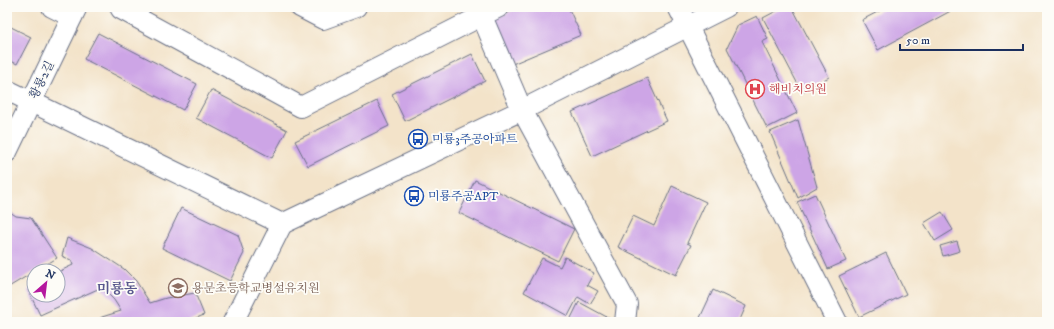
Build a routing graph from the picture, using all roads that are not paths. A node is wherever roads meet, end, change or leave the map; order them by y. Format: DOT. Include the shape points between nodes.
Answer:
graph roads {
  1 [pos="52,7"];
  2 [pos="120,7"];
  3 [pos="300,7"];
  4 [pos="356,7"];
  5 [pos="678,7"];
  6 [pos="726,7"];
  7 [pos="482,9"];
  8 [pos="74,12"];
  9 [pos="688,27"];
  10 [pos="7,90"];
  11 [pos="31,102"];
  12 [pos="522,110"];
  13 [pos="7,152"];
  14 [pos="282,224"];
  15 [pos="233,322"];
  16 [pos="625,322"];
  17 [pos="837,322"];
  1 -- 8 [label="street"];
  2 -- 7 [label="street" via="301,106"];
  3 -- 4 [label="street" via="323,19"];
  5 -- 9 [label="street"];
  6 -- 9 [label="street"];
  7 -- 12 [label="street"];
  8 -- 11 [label="street, 황룡2길"];
  9 -- 12 [label="street"];
  9 -- 17 [label="street"];
  10 -- 11 [label="street"];
  11 -- 13 [label="street, 황룡2길"];
  11 -- 14 [label="street"];
  12 -- 14 [label="street"];
  12 -- 16 [label="street" via="627,304"];
  14 -- 15 [label="street"];
}
